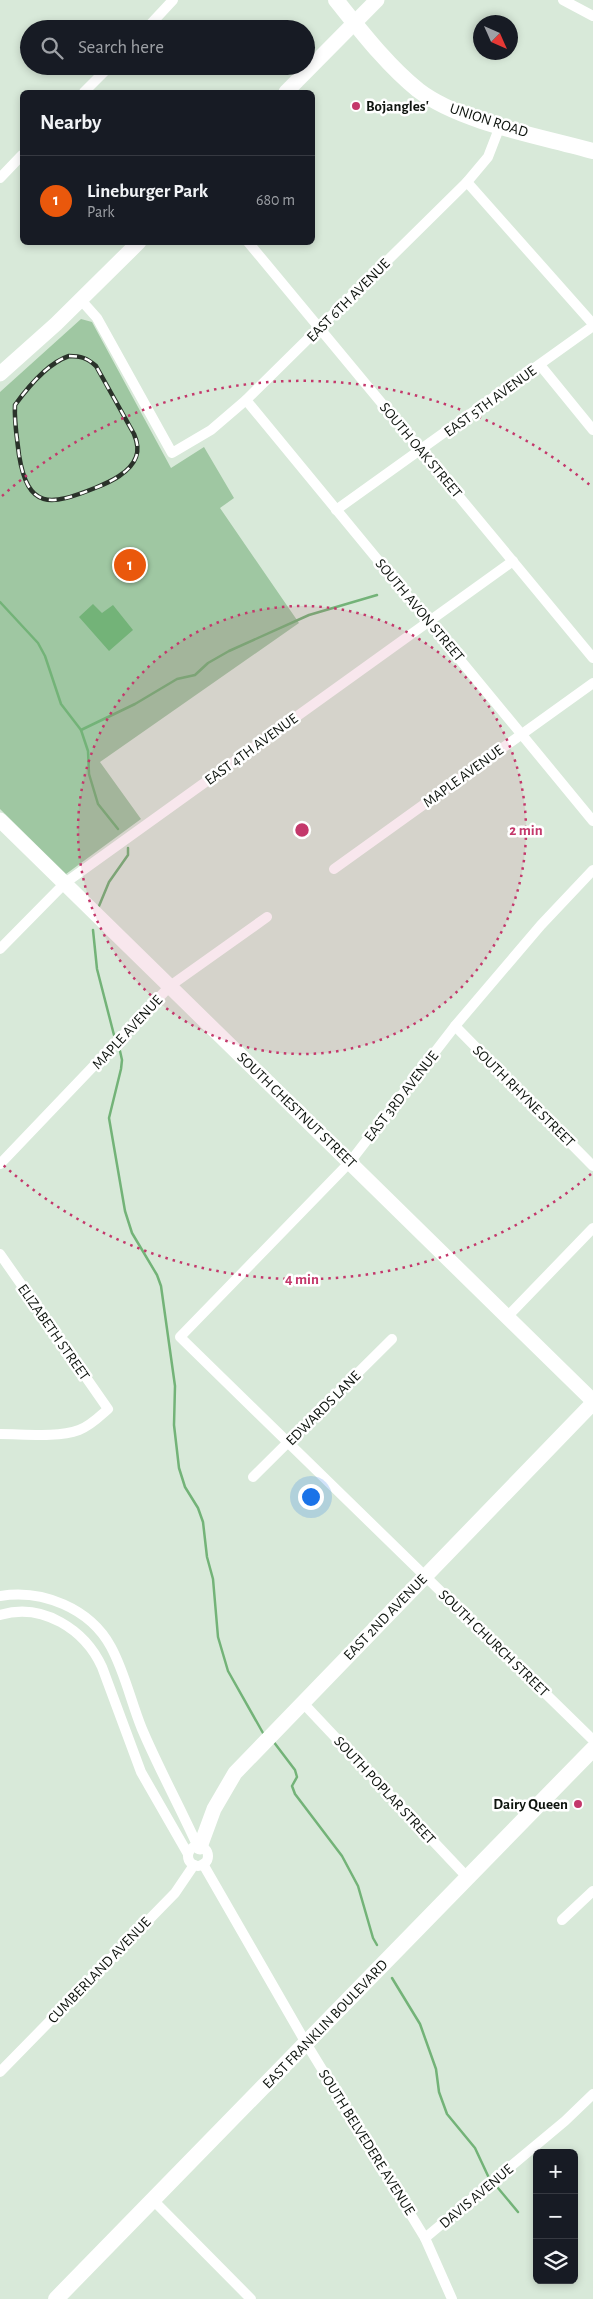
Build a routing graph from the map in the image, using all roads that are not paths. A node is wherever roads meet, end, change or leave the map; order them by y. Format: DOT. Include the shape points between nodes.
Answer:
graph roads {
  1 [pos="173,0"];
  2 [pos="336,0"];
  3 [pos="377,0"];
  4 [pos="563,0"];
  5 [pos="593,16"];
  6 [pos="154,20"];
  7 [pos="355,23"];
  8 [pos="315,63"];
  9 [pos="101,75"];
  10 [pos="303,75"];
  11 [pos="86,90"];
  12 [pos="288,90"];
  13 [pos="500,126"];
  14 [pos="593,151"];
  15 [pos="20,157"];
  16 [pos="0,178"];
  17 [pos="468,182"];
  18 [pos="136,245"];
  19 [pos="251,245"];
  20 [pos="81,300"];
  21 [pos="593,325"];
  22 [pos="320,328"];
  23 [pos="540,365"];
  24 [pos="0,374"];
  25 [pos="246,400"];
  26 [pos="593,430"];
  27 [pos="421,451"];
  28 [pos="336,510"];
  29 [pos="513,561"];
  30 [pos="429,622"];
  31 [pos="593,658"];
  32 [pos="593,683"];
  33 [pos="522,734"];
  34 [pos="0,820"];
  35 [pos="593,821"];
  36 [pos="334,869"];
  37 [pos="593,870"];
  38 [pos="65,883"];
  39 [pos="267,916"];
  40 [pos="0,949"];
  41 [pos="170,986"];
  42 [pos="455,1026"];
  43 [pos="350,1162"];
  44 [pos="0,1164"];
  45 [pos="593,1166"];
  46 [pos="593,1228"];
  47 [pos="0,1254"];
  48 [pos="508,1316"];
  49 [pos="180,1337"];
  50 [pos="392,1339"];
  51 [pos="593,1402"];
  52 [pos="0,1434"];
  53 [pos="287,1443"];
  54 [pos="253,1477"];
  55 [pos="424,1577"];
  56 [pos="0,1596"];
  57 [pos="0,1615"];
  58 [pos="303,1703"];
  59 [pos="593,1740"];
  60 [pos="593,1749"];
  61 [pos="196,1849"];
  62 [pos="198,1865"];
  63 [pos="467,1878"];
  64 [pos="593,1890"];
  65 [pos="562,1920"];
  66 [pos="306,2043"];
  67 [pos="0,2072"];
  68 [pos="593,2094"];
  69 [pos="153,2200"];
  70 [pos="426,2238"];
  71 [pos="56,2299"];
  72 [pos="251,2299"];
  73 [pos="452,2299"];
  1 -- 6 [label="street"];
  2 -- 7 [label="main road, UNION ROAD"];
  3 -- 7 [label="street"];
  4 -- 5 [label="street"];
  7 -- 8 [label="street"];
  7 -- 13 [label="main road, UNION ROAD" via="418,90 454,110"];
  9 -- 11 [label="street"];
  10 -- 12 [label="street"];
  13 -- 14 [label="main road, UNION ROAD"];
  13 -- 17 [label="street, EAST 6TH AVENUE" via="488,156"];
  15 -- 16 [label="street"];
  17 -- 21 [label="street"];
  17 -- 22 [label="street, EAST 6TH AVENUE"];
  18 -- 20 [label="street"];
  19 -- 22 [label="street, SOUTH OAK STREET"];
  20 -- 24 [label="street"];
  20 -- 25 [label="street, EAST 6TH AVENUE" via="97,318 172,453 211,430"];
  21 -- 23 [label="street, EAST 5TH AVENUE"];
  22 -- 25 [label="street, EAST 6TH AVENUE"];
  22 -- 27 [label="street, SOUTH OAK STREET"];
  23 -- 26 [label="street"];
  23 -- 27 [label="street, EAST 5TH AVENUE"];
  25 -- 28 [label="street, SOUTH AVON STREET"];
  27 -- 28 [label="street, EAST 5TH AVENUE"];
  27 -- 29 [label="street, SOUTH OAK STREET"];
  28 -- 30 [label="street, SOUTH AVON STREET"];
  29 -- 30 [label="street, EAST 4TH AVENUE"];
  29 -- 31 [label="street, SOUTH OAK STREET"];
  30 -- 33 [label="street, SOUTH AVON STREET"];
  30 -- 38 [label="street, EAST 4TH AVENUE"];
  32 -- 33 [label="street, MAPLE AVENUE"];
  33 -- 35 [label="street, SOUTH AVON STREET"];
  33 -- 36 [label="street, MAPLE AVENUE"];
  34 -- 38 [label="street, SOUTH CHESTNUT STREET"];
  37 -- 42 [label="street, EAST 3RD AVENUE" via="541,925"];
  38 -- 40 [label="street, EAST 4TH AVENUE"];
  38 -- 41 [label="street, SOUTH CHESTNUT STREET"];
  39 -- 41 [label="street, MAPLE AVENUE"];
  41 -- 43 [label="street, SOUTH CHESTNUT STREET"];
  41 -- 44 [label="street, MAPLE AVENUE"];
  42 -- 43 [label="street, EAST 3RD AVENUE"];
  42 -- 45 [label="street, SOUTH RHYNE STREET"];
  43 -- 48 [label="street, SOUTH CHESTNUT STREET"];
  43 -- 49 [label="street, EAST 3RD AVENUE"];
  46 -- 48 [label="street"];
  47 -- 52 [label="street, ELIZABETH STREET" via="108,1409 92,1423 63,1434"];
  48 -- 51 [label="street, SOUTH CHESTNUT STREET"];
  49 -- 53 [label="street, SOUTH CHURCH STREET"];
  50 -- 53 [label="street, EDWARDS LANE"];
  51 -- 55 [label="street, EAST 2ND AVENUE"];
  53 -- 54 [label="street, EDWARDS LANE"];
  53 -- 55 [label="street, SOUTH CHURCH STREET"];
  55 -- 58 [label="street, EAST 2ND AVENUE"];
  55 -- 59 [label="street, SOUTH CHURCH STREET"];
  56 -- 61 [label="street" via="36,1596 59,1602 85,1616 111,1646 142,1731"];
  57 -- 61 [label="street" via="18,1612 45,1616 67,1625 86,1641 102,1667 141,1772"];
  58 -- 61 [label="street, EAST 2ND AVENUE" via="235,1773"];
  58 -- 63 [label="street, SOUTH POPLAR STREET"];
  60 -- 63 [label="main road, EAST FRANKLIN BOULEVARD"];
  61 -- 62 [label="street, SOUTH BELVEDERE AVENUE" via="190,1862"];
  61 -- 62 [label="street" via="207,1854 207,1860"];
  62 -- 66 [label="street, SOUTH BELVEDERE AVENUE"];
  62 -- 67 [label="street, CUMBERLAND AVENUE" via="175,1893"];
  63 -- 66 [label="main road, EAST FRANKLIN BOULEVARD"];
  64 -- 65 [label="street"];
  66 -- 69 [label="main road, EAST FRANKLIN BOULEVARD"];
  66 -- 70 [label="street, SOUTH BELVEDERE AVENUE"];
  68 -- 70 [label="street, DAVIS AVENUE"];
  69 -- 71 [label="main road, EAST FRANKLIN BOULEVARD"];
  69 -- 72 [label="street"];
  70 -- 73 [label="street, SOUTH BELVEDERE AVENUE"];
}
